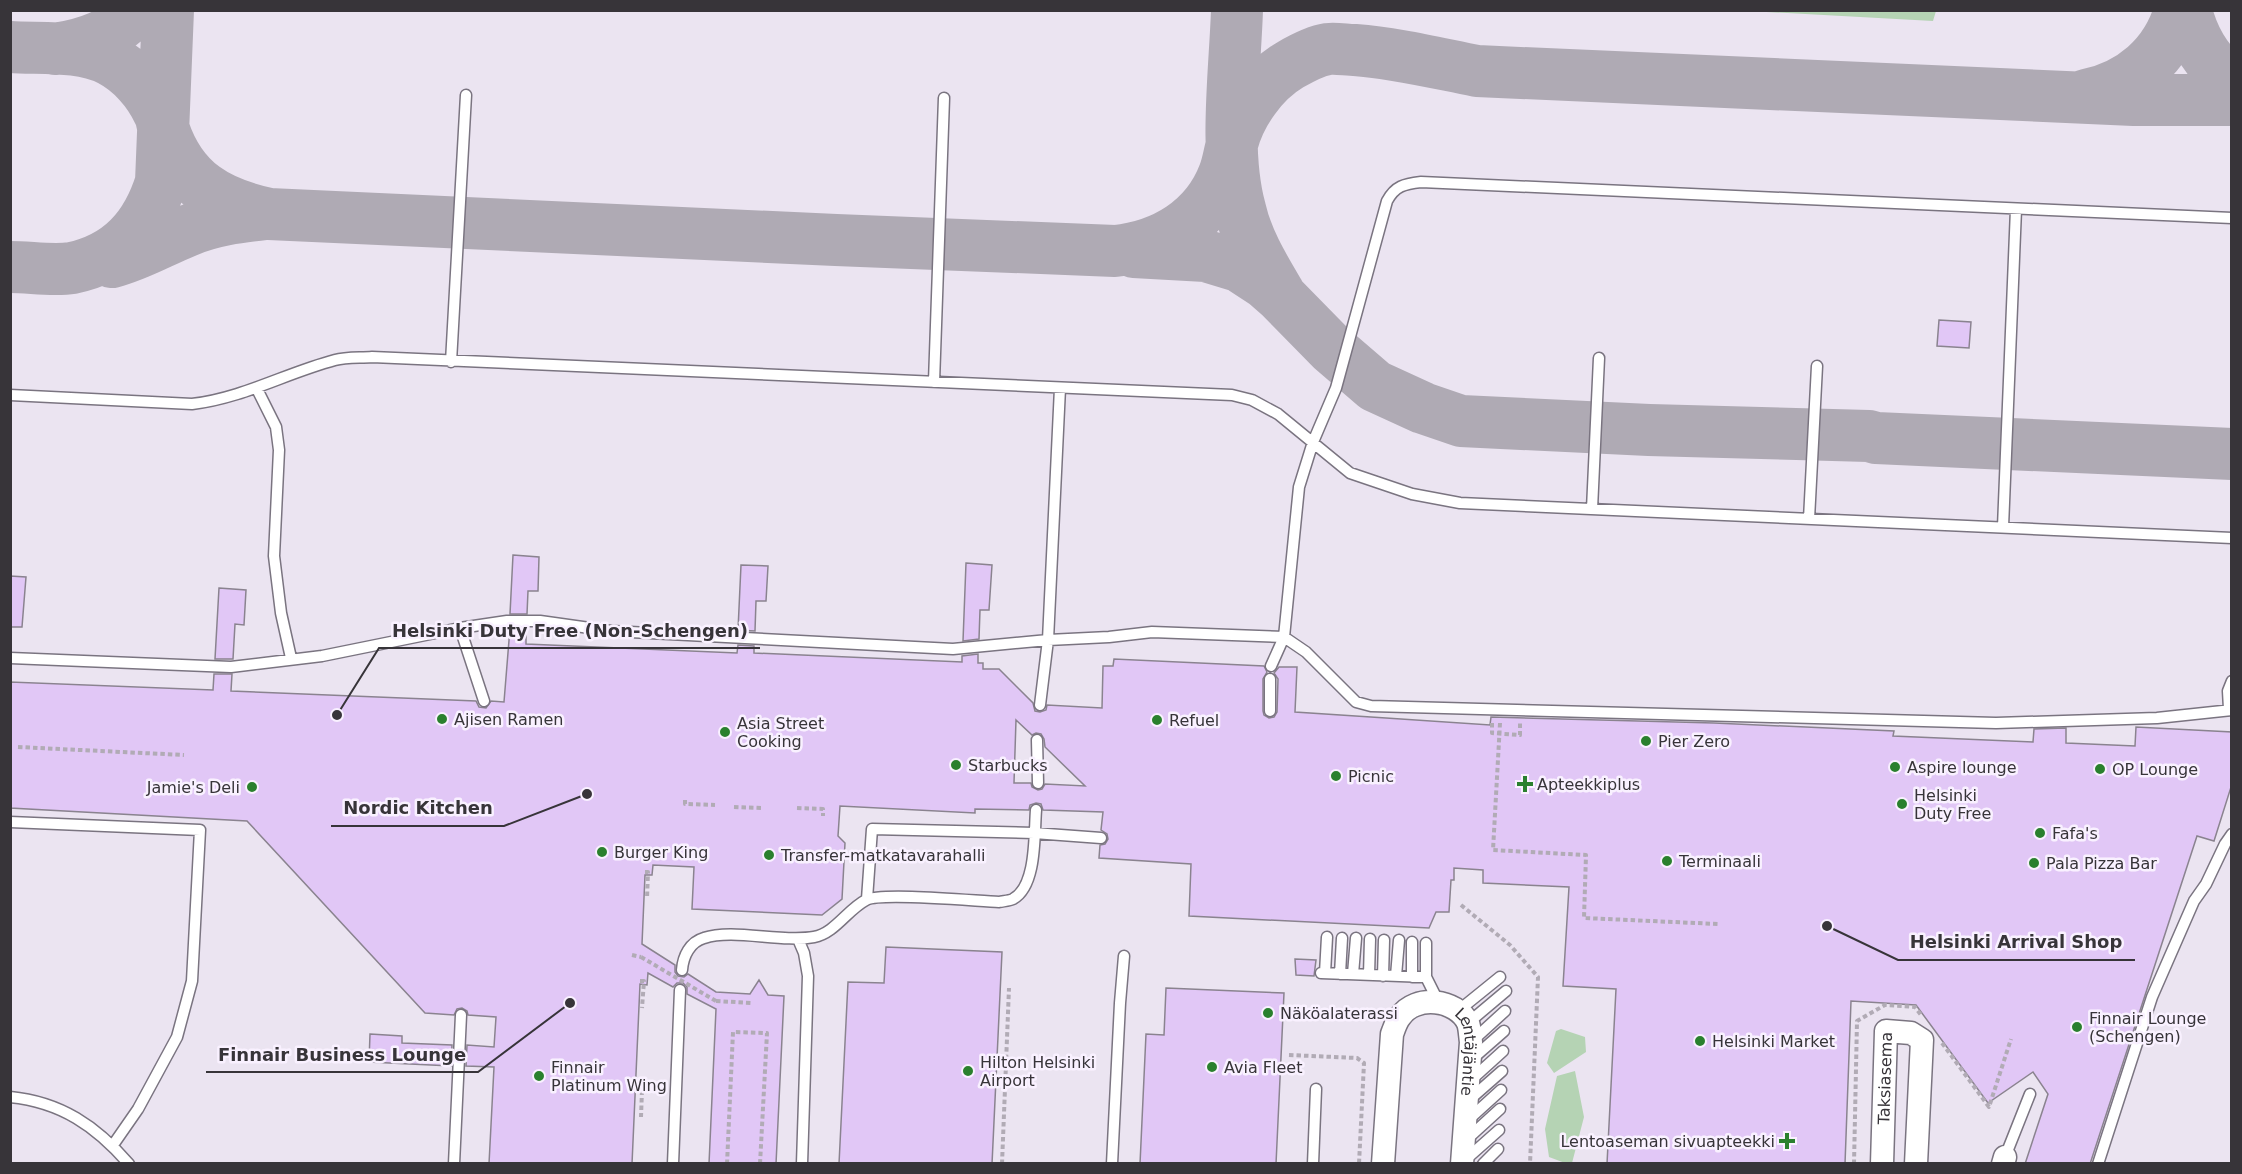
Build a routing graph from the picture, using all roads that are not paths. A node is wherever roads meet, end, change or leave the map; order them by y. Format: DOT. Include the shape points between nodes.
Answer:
graph roads {
  1 [pos="466,95"];
  2 [pos="944,98"];
  3 [pos="2016,209"];
  4 [pos="2232,218"];
  5 [pos="1599,358"];
  6 [pos="451,362"];
  7 [pos="1817,366"];
  8 [pos="934,382"];
  9 [pos="1060,387"];
  10 [pos="257,389"];
  11 [pos="10,395"];
  12 [pos="1312,442"];
  13 [pos="1592,509"];
  14 [pos="1809,519"];
  15 [pos="2003,527"];
  16 [pos="2232,538"];
  17 [pos="460,628"];
  18 [pos="1284,636"];
  19 [pos="1048,639"];
  20 [pos="10,658"];
  21 [pos="291,658"];
  22 [pos="1271,666"];
  23 [pos="1270,679"];
  24 [pos="2232,681"];
  25 [pos="484,701"];
  26 [pos="1040,705"];
  27 [pos="2230,710"];
  28 [pos="1270,711"];
  29 [pos="1037,740"];
  30 [pos="1038,783"];
  31 [pos="1036,810"];
  32 [pos="10,822"];
  33 [pos="1035,833"];
  34 [pos="2232,834"];
  35 [pos="1101,838"];
  36 [pos="867,899"];
  37 [pos="1327,937"];
  38 [pos="1342,938"];
  39 [pos="1356,938"];
  40 [pos="798,939"];
  41 [pos="1370,939"];
  42 [pos="1384,940"];
  43 [pos="1399,940"];
  44 [pos="1412,942"];
  45 [pos="1426,943"];
  46 [pos="1124,956"];
  47 [pos="682,970"];
  48 [pos="1340,974"];
  49 [pos="1353,974"];
  50 [pos="1369,975"];
  51 [pos="1383,976"];
  52 [pos="1396,976"];
  53 [pos="1412,977"];
  54 [pos="1426,977"];
  55 [pos="1500,977"];
  56 [pos="680,990"];
  57 [pos="1506,992"];
  58 [pos="1505,1011"];
  59 [pos="461,1015"];
  60 [pos="1504,1031"];
  61 [pos="1503,1051"];
  62 [pos="1502,1071"];
  63 [pos="1463,1075"];
  64 [pos="1316,1089"];
  65 [pos="1501,1090"];
  66 [pos="2030,1094"];
  67 [pos="10,1097"];
  68 [pos="1500,1109"];
  69 [pos="1499,1130"];
  70 [pos="1901,1139"];
  71 [pos="113,1145"];
  72 [pos="1498,1149"];
  73 [pos="2004,1160"];
  74 [pos="129,1164"];
  75 [pos="454,1164"];
  76 [pos="673,1164"];
  77 [pos="802,1164"];
  78 [pos="1112,1164"];
  79 [pos="1313,1164"];
  80 [pos="1383,1164"];
  81 [pos="1483,1164"];
  82 [pos="1867,1164"];
  83 [pos="1882,1164"];
  84 [pos="1896,1164"];
  85 [pos="1907,1164"];
  86 [pos="1916,1164"];
  87 [pos="2098,1164"];
  1 -- 6 [label="lane"];
  2 -- 8 [label="lane"];
  3 -- 4 [label="lane"];
  3 -- 12 [label="lane" via="1405,183 1393,190 1387,201 1336,388"];
  3 -- 15 [label="lane"];
  5 -- 13 [label="lane"];
  6 -- 8 [label="lane"];
  6 -- 10 [label="lane" via="372,357 336,360"];
  7 -- 14 [label="lane"];
  8 -- 9 [label="lane"];
  9 -- 12 [label="lane" via="1232,395 1252,400 1278,414"];
  9 -- 19 [label="lane"];
  10 -- 11 [label="lane" via="192,404"];
  10 -- 21 [label="lane" via="276,427 279,450 274,556"];
  12 -- 13 [label="lane" via="1350,473 1412,494 1460,503"];
  12 -- 18 [label="lane" via="1299,487"];
  13 -- 14 [label="lane"];
  14 -- 15 [label="lane"];
  15 -- 16 [label="lane"];
  17 -- 19 [label="lane" via="540,621 611,631 952,649"];
  17 -- 21 [label="lane" via="322,656"];
  17 -- 25 [label="lane"];
  18 -- 19 [label="lane" via="1152,633"];
  18 -- 22 [label="lane"];
  18 -- 27 [label="lane" via="1306,652 1356,702 1371,706 1996,723 2157,718"];
  19 -- 26 [label="lane"];
  20 -- 21 [label="lane" via="231,667"];
  23 -- 28 [label="lane"];
  24 -- 27 [label="lane" via="2228,691"];
  29 -- 30 [label="lane"];
  31 -- 33 [label="lane"];
  32 -- 71 [label="lane" via="200,830 192,981 177,1037 138,1109"];
  33 -- 35 [label="lane"];
  33 -- 36 [label="lane" via="1030,876 1013,899"];
  33 -- 36 [label="lane" via="872,829"];
  34 -- 87 [label="lane" via="2194,901 2152,997"];
  36 -- 40 [label="lane" via="832,928 816,937"];
  37 -- 48 [label="lane" via="1323,973"];
  38 -- 48 [label="lane"];
  39 -- 49 [label="lane"];
  40 -- 47 [label="lane" via="718,935 702,938 690,947"];
  40 -- 77 [label="lane" via="808,976"];
  41 -- 50 [label="lane"];
  42 -- 51 [label="lane"];
  43 -- 52 [label="lane"];
  44 -- 53 [label="lane"];
  45 -- 54 [label="lane"];
  46 -- 78 [label="lane"];
  48 -- 49 [label="lane"];
  49 -- 50 [label="lane"];
  50 -- 51 [label="lane"];
  51 -- 52 [label="lane"];
  52 -- 53 [label="lane"];
  53 -- 54 [label="lane"];
  54 -- 63 [label="lane"];
  55 -- 63 [label="lane"];
  56 -- 76 [label="lane"];
  57 -- 63 [label="lane"];
  58 -- 63 [label="lane"];
  59 -- 75 [label="lane"];
  60 -- 63 [label="lane"];
  61 -- 63 [label="lane"];
  62 -- 63 [label="lane"];
  63 -- 65 [label="lane"];
  63 -- 68 [label="lane"];
  63 -- 69 [label="lane"];
  63 -- 80 [label="street, Lentäjäntie" via="1427,1002 1400,1016 1392,1034"];
  64 -- 79 [label="lane"];
  66 -- 73 [label="lane"];
  67 -- 71 [label="lane" via="58,1107"];
  70 -- 70 [label="street, Taksiasema" via="1922,1040 1906,1032 1886,1030"];
  70 -- 82 [label="street, Taksiasema"];
  70 -- 83 [label="street, Taksiasema"];
  70 -- 84 [label="street, Taksiasema"];
  70 -- 85 [label="street, Taksiasema"];
  70 -- 86 [label="street, Taksiasema"];
  71 -- 74 [label="lane"];
  72 -- 81 [label="lane"];
}
